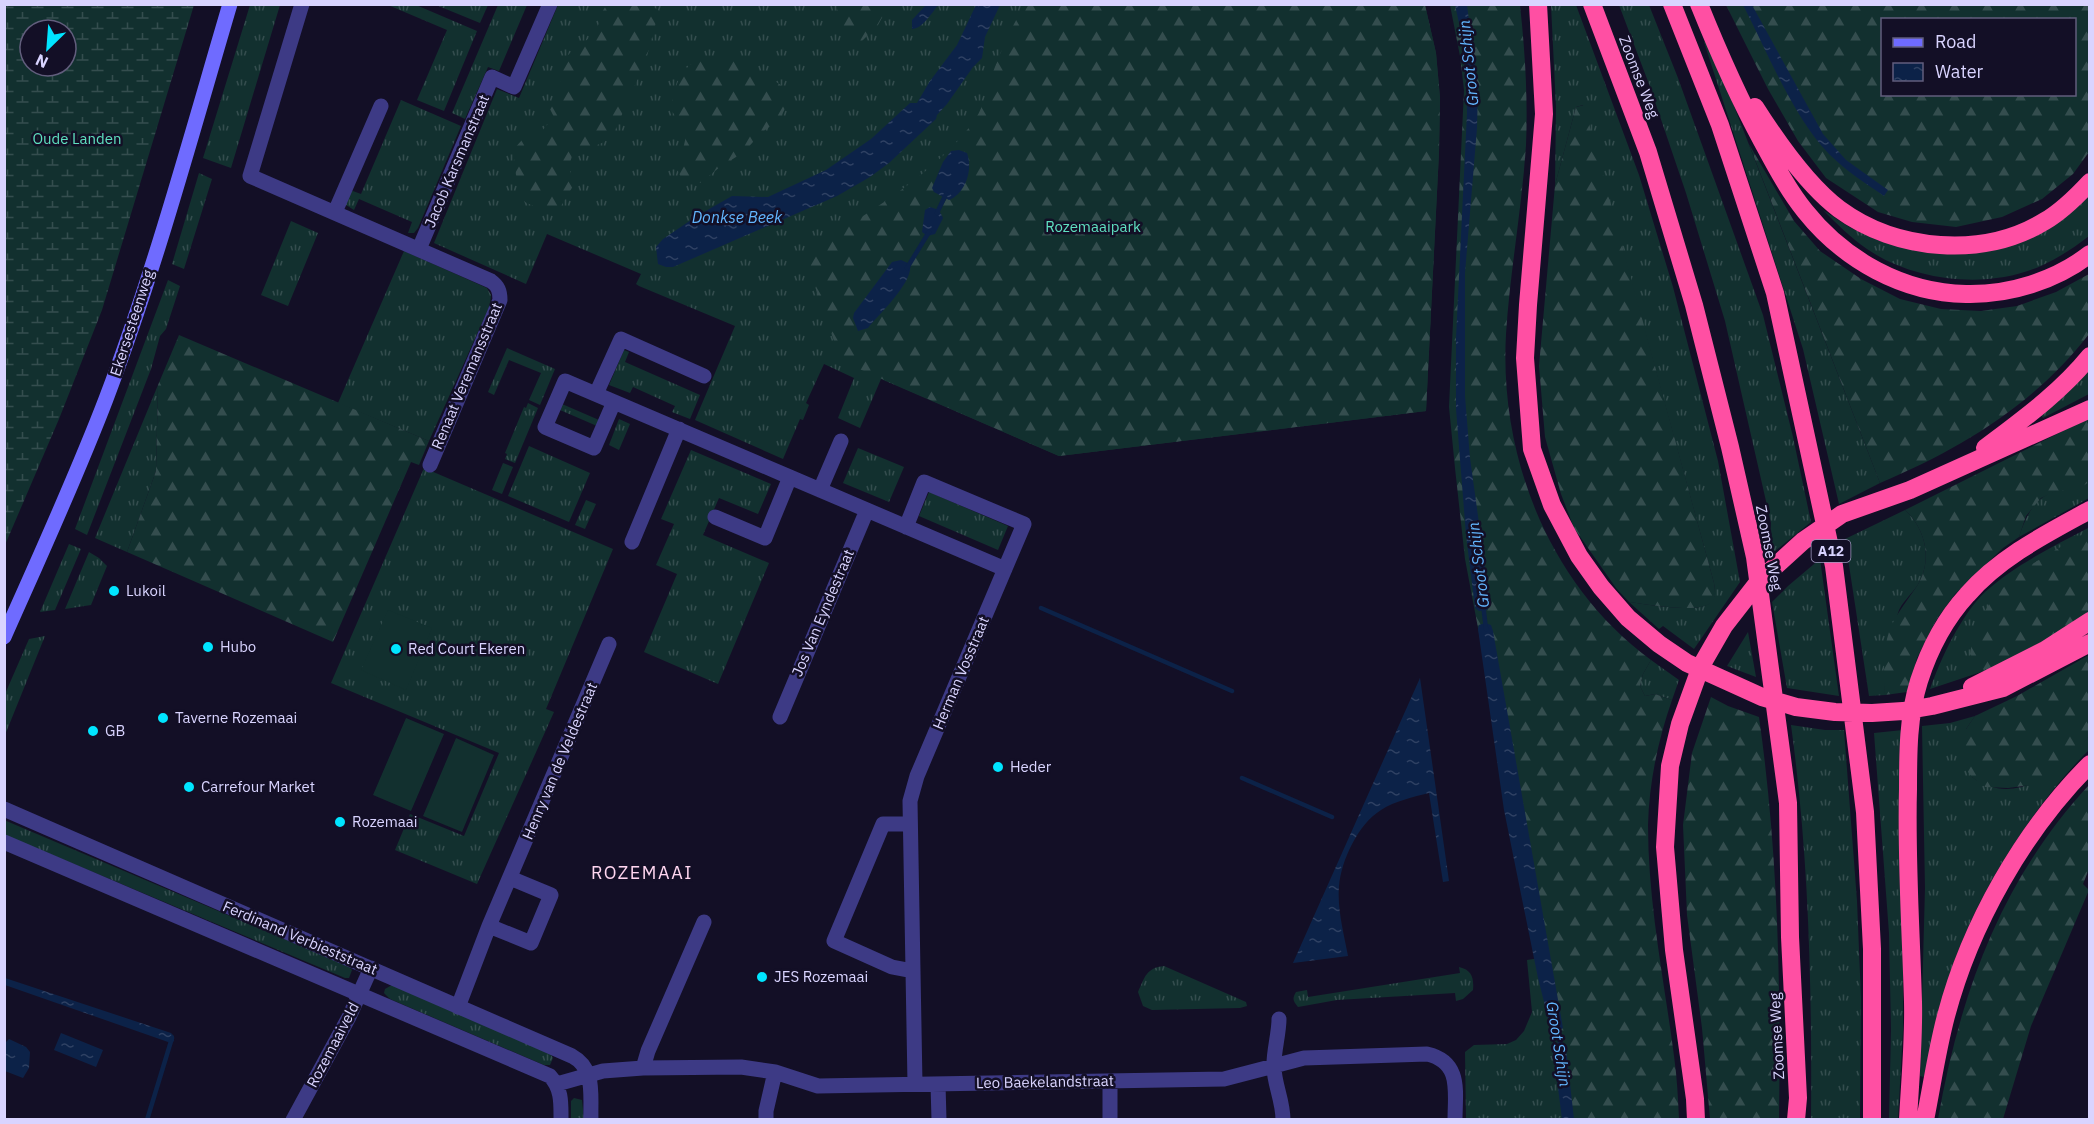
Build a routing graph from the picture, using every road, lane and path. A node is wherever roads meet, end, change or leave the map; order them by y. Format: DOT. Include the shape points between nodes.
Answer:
graph roads {
  1 [pos="230,4"];
  2 [pos="302,4"];
  3 [pos="550,4"];
  4 [pos="1538,4"];
  5 [pos="1592,4"];
  6 [pos="1672,4"];
  7 [pos="1699,4"];
  8 [pos="1711,33"];
  9 [pos="381,106"];
  10 [pos="2090,182"];
  11 [pos="335,212"];
  12 [pos="419,249"];
  13 [pos="2090,254"];
  14 [pos="2090,356"];
  15 [pos="704,376"];
  16 [pos="596,394"];
  17 [pos="614,402"];
  18 [pos="2090,409"];
  19 [pos="679,429"];
  20 [pos="842,441"];
  21 [pos="1966,463"];
  22 [pos="430,465"];
  23 [pos="790,477"];
  24 [pos="820,490"];
  25 [pos="867,510"];
  26 [pos="2090,510"];
  27 [pos="715,517"];
  28 [pos="906,526"];
  29 [pos="632,542"];
  30 [pos="1005,569"];
  31 [pos="2090,621"];
  32 [pos="5,635"];
  33 [pos="2090,643"];
  34 [pos="609,644"];
  35 [pos="1999,682"];
  36 [pos="780,717"];
  37 [pos="2090,764"];
  38 [pos="4,809"];
  39 [pos="909,824"];
  40 [pos="4,842"];
  41 [pos="510,878"];
  42 [pos="704,922"];
  43 [pos="489,926"];
  44 [pos="371,969"];
  45 [pos="913,971"];
  46 [pos="360,995"];
  47 [pos="458,1007"];
  48 [pos="1280,1019"];
  49 [pos="1274,1067"];
  50 [pos="643,1068"];
  51 [pos="775,1072"];
  52 [pos="589,1074"];
  53 [pos="1110,1081"];
  54 [pos="557,1084"];
  55 [pos="915,1084"];
  56 [pos="938,1084"];
  57 [pos="293,1119"];
  58 [pos="561,1119"];
  59 [pos="591,1119"];
  60 [pos="766,1119"];
  61 [pos="939,1119"];
  62 [pos="1110,1119"];
  63 [pos="1283,1119"];
  64 [pos="1455,1119"];
  65 [pos="1696,1119"];
  66 [pos="1796,1119"];
  67 [pos="1872,1119"];
  68 [pos="1908,1119"];
  69 [pos="1925,1119"];
  1 -- 32 [label="main road, Ekersesteenweg" via="128,339"];
  2 -- 11 [label="street, Renaat Veremansstraat" via="250,176"];
  3 -- 12 [label="street, Jacob Karsmanstraat" via="514,87 492,78"];
  4 -- 35 [label="highway" via="1544,114 1525,358 1532,449 1552,505 1600,587 1628,618 1687,663 1785,704 1872,713 1932,706"];
  5 -- 66 [label="highway, Zoomse Weg" via="1648,152 1694,305 1755,557 1788,802"];
  6 -- 67 [label="highway, A12" via="1720,125 1774,292 1834,566 1865,812 1872,949"];
  7 -- 8 [label="highway"];
  8 -- 10 [label="highway" via="1762,118 1809,181 1838,208 1878,231 1928,244 1993,240 2044,221"];
  8 -- 13 [label="highway" via="1742,103 1804,210 1835,243 1865,264 1892,279 1931,291 1978,294 2004,292 2037,282"];
  9 -- 11 [label="street"];
  11 -- 12 [label="street, Renaat Veremansstraat"];
  12 -- 22 [label="street, Renaat Veremansstraat" via="491,281 500,293"];
  14 -- 21 [label="highway" via="2040,406"];
  15 -- 16 [label="street" via="621,339"];
  16 -- 17 [label="street"];
  16 -- 17 [label="street" via="565,381 545,427 594,448"];
  17 -- 19 [label="street"];
  18 -- 21 [label="highway"];
  19 -- 23 [label="street"];
  19 -- 29 [label="street"];
  20 -- 24 [label="street"];
  21 -- 65 [label="highway" via="1842,514 1803,541 1759,581 1724,626 1701,666 1670,766 1665,847"];
  23 -- 24 [label="street"];
  23 -- 27 [label="street" via="765,538"];
  24 -- 25 [label="street"];
  25 -- 28 [label="street"];
  25 -- 36 [label="street, Jos Van Eyndestraat"];
  26 -- 68 [label="highway" via="1994,568 1967,595 1940,632 1918,682 1908,750 1913,1005"];
  28 -- 30 [label="street"];
  28 -- 30 [label="street, Herman Vosstraat" via="924,482 1024,524"];
  30 -- 39 [label="street, Herman Vosstraat" via="917,776"];
  31 -- 35 [label="highway"];
  33 -- 35 [label="highway"];
  34 -- 41 [label="street, Henry van de Veldestraat"];
  37 -- 69 [label="highway" via="2051,808 2019,854 1976,934 1946,1016"];
  38 -- 44 [label="street, Ferdinand Verbieststraat"];
  39 -- 45 [label="street, Herman Vosstraat"];
  39 -- 45 [label="street" via="883,824 834,941 892,967"];
  40 -- 46 [label="street, Ferdinand Verbieststraat"];
  41 -- 43 [label="street, Henry van de Veldestraat"];
  41 -- 43 [label="street" via="551,895 531,943"];
  42 -- 50 [label="street"];
  43 -- 47 [label="street, Henry van de Veldestraat"];
  44 -- 46 [label="street, Rozemaaiveld"];
  44 -- 47 [label="street, Ferdinand Verbieststraat"];
  45 -- 55 [label="street, Herman Vosstraat"];
  46 -- 54 [label="street, Ferdinand Verbieststraat" via="550,1076"];
  46 -- 57 [label="street, Rozemaaiveld"];
  47 -- 52 [label="street, Ferdinand Verbieststraat" via="580,1060"];
  48 -- 49 [label="street"];
  49 -- 53 [label="street, Leo Baekelandstraat" via="1224,1079"];
  49 -- 63 [label="street"];
  49 -- 64 [label="street, Leo Baekelandstraat" via="1304,1058 1437,1056 1446,1062 1455,1081"];
  50 -- 51 [label="street, Leo Baekelandstraat" via="741,1067"];
  50 -- 52 [label="street, Leo Baekelandstraat"];
  51 -- 55 [label="street, Leo Baekelandstraat" via="818,1086"];
  51 -- 60 [label="street"];
  52 -- 54 [label="street"];
  52 -- 59 [label="street"];
  53 -- 56 [label="street, Leo Baekelandstraat"];
  53 -- 62 [label="street"];
  54 -- 58 [label="street"];
  55 -- 56 [label="street, Leo Baekelandstraat"];
  56 -- 61 [label="street"];
}
